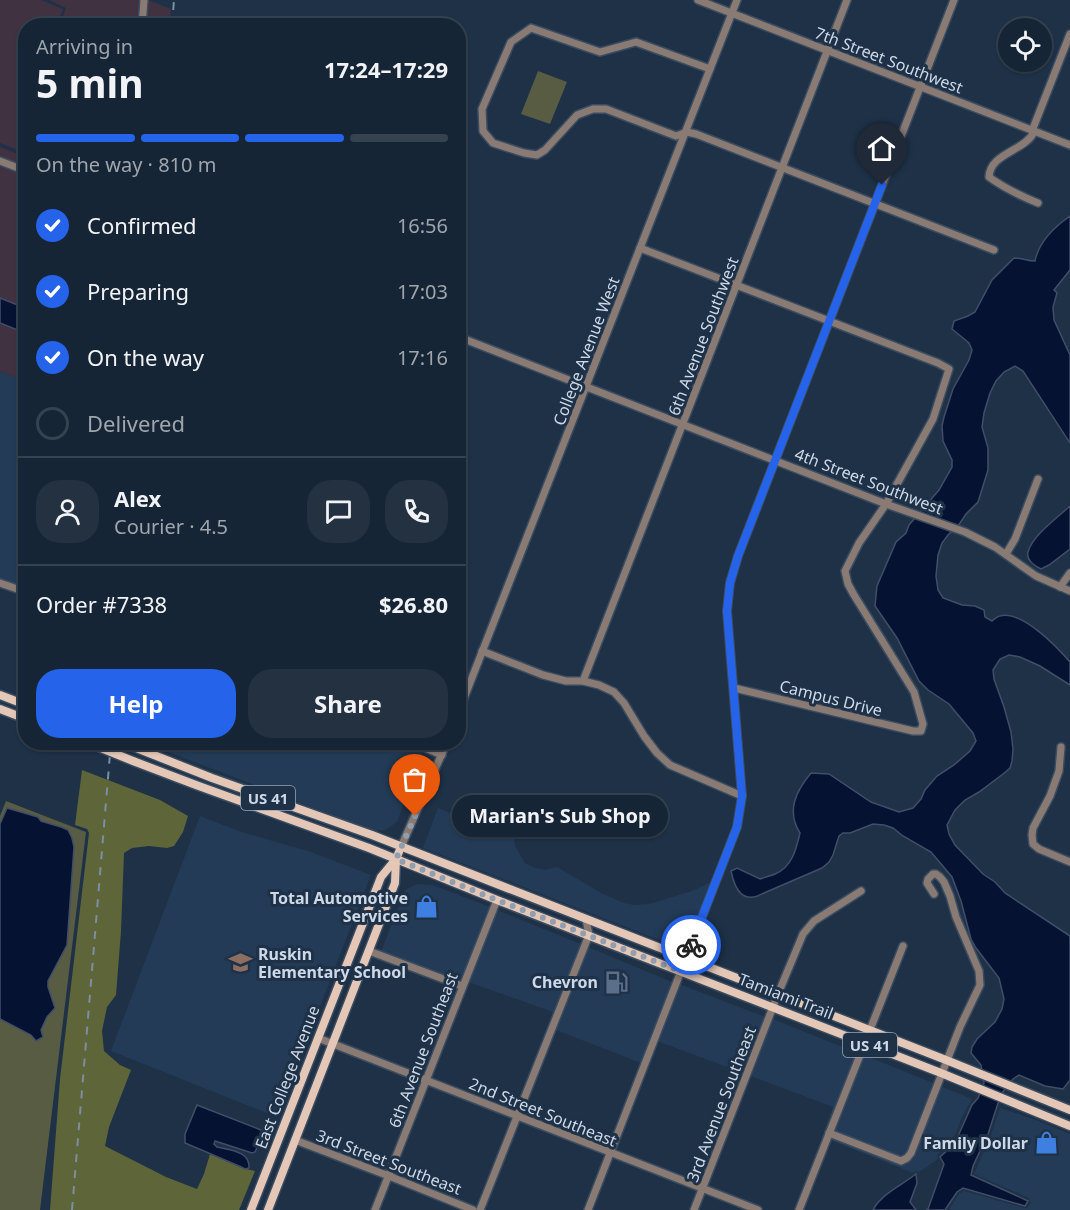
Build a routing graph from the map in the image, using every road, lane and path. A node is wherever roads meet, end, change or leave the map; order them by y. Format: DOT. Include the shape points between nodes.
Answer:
graph roads {
  1 [pos="144,0"];
  2 [pos="698,0"];
  3 [pos="737,0"];
  4 [pos="847,0"];
  5 [pos="954,0"];
  6 [pos="732,13"];
  7 [pos="143,18"];
  8 [pos="1070,34"];
  9 [pos="827,51"];
  10 [pos="710,69"];
  11 [pos="921,87"];
  12 [pos="1033,131"];
  13 [pos="687,132"];
  14 [pos="1070,145"];
  15 [pos="0,161"];
  16 [pos="18,168"];
  17 [pos="782,168"];
  18 [pos="1038,202"];
  19 [pos="875,204"];
  20 [pos="640,249"];
  21 [pos="994,250"];
  22 [pos="737,286"];
  23 [pos="829,322"];
  24 [pos="466,340"];
  25 [pos="586,387"];
  26 [pos="683,424"];
  27 [pos="775,460"];
  28 [pos="1038,479"];
  29 [pos="886,504"];
  30 [pos="1006,554"];
  31 [pos="1070,573"];
  32 [pos="0,583"];
  33 [pos="1060,587"];
  34 [pos="18,589"];
  35 [pos="1070,591"];
  36 [pos="482,651"];
  37 [pos="583,681"];
  38 [pos="734,688"];
  39 [pos="466,693"];
  40 [pos="0,695"];
  41 [pos="18,702"];
  42 [pos="0,709"];
  43 [pos="18,716"];
  44 [pos="1061,747"];
  45 [pos="106,750"];
  46 [pos="139,750"];
  47 [pos="430,750"];
  48 [pos="444,750"];
  49 [pos="442,755"];
  50 [pos="742,796"];
  51 [pos="401,847"];
  52 [pos="396,859"];
  53 [pos="1070,862"];
  54 [pos="861,891"];
  55 [pos="517,892"];
  56 [pos="934,894"];
  57 [pos="497,900"];
  58 [pos="586,919"];
  59 [pos="589,935"];
  60 [pos="903,946"];
  61 [pos="369,951"];
  62 [pos="686,957"];
  63 [pos="680,971"];
  64 [pos="462,986"];
  65 [pos="778,994"];
  66 [pos="773,1008"];
  67 [pos="869,1030"];
  68 [pos="318,1038"];
  69 [pos="864,1043"];
  70 [pos="332,1044"];
  71 [pos="946,1060"];
  72 [pos="941,1073"];
  73 [pos="426,1080"];
  74 [pos="1070,1110"];
  75 [pos="518,1115"];
  76 [pos="1070,1126"];
  77 [pos="829,1133"];
  78 [pos="295,1140"];
  79 [pos="610,1153"];
  80 [pos="389,1176"];
  81 [pos="703,1188"];
  82 [pos="251,1210"];
  83 [pos="267,1210"];
  84 [pos="375,1210"];
  85 [pos="473,1210"];
  86 [pos="480,1210"];
  87 [pos="588,1210"];
  88 [pos="694,1210"];
  89 [pos="758,1210"];
  90 [pos="799,1210"];
  1 -- 7 [label="street"];
  2 -- 6 [label="street, 7th Street Southwest"];
  3 -- 6 [label="street, College Avenue West"];
  4 -- 9 [label="street, 6th Avenue Southwest"];
  5 -- 11 [label="street"];
  6 -- 9 [label="street, 7th Street Southwest"];
  6 -- 10 [label="street, College Avenue West"];
  8 -- 12 [label="street"];
  9 -- 11 [label="street, 7th Street Southwest"];
  9 -- 17 [label="street, 6th Avenue Southwest"];
  10 -- 13 [label="street, College Avenue West"];
  10 -- 13 [label="street" via="636,42 600,52 531,28 511,42 482,109 483,130 493,143 537,155 577,115 593,109 606,109 676,136"];
  11 -- 12 [label="street, 7th Street Southwest"];
  11 -- 19 [label="street"];
  12 -- 14 [label="street, 7th Street Southwest"];
  12 -- 18 [label="street" via="1030,139 994,164 989,177"];
  13 -- 17 [label="street"];
  13 -- 20 [label="street, College Avenue West"];
  15 -- 16 [label="street"];
  17 -- 19 [label="street"];
  17 -- 22 [label="street, 6th Avenue Southwest"];
  19 -- 21 [label="street"];
  19 -- 23 [label="street"];
  20 -- 22 [label="street"];
  20 -- 25 [label="street, College Avenue West"];
  22 -- 23 [label="street"];
  22 -- 26 [label="street, 6th Avenue Southwest"];
  23 -- 27 [label="street"];
  23 -- 29 [label="street" via="949,369 933,419"];
  24 -- 25 [label="street, 4th Street Southwest"];
  25 -- 26 [label="street, 4th Street Southwest"];
  25 -- 36 [label="street, College Avenue West"];
  26 -- 27 [label="street, 4th Street Southwest"];
  26 -- 37 [label="street, 6th Avenue Southwest"];
  27 -- 29 [label="street, 4th Street Southwest"];
  27 -- 38 [label="street" via="730,583 727,611"];
  28 -- 30 [label="street"];
  29 -- 30 [label="street, 4th Street Southwest" via="966,532"];
  29 -- 38 [label="street, Campus Drive" via="845,570 854,596 914,692 923,724 921,731"];
  30 -- 33 [label="street, 4th Street Southwest" via="1036,576"];
  31 -- 33 [label="street"];
  32 -- 34 [label="street"];
  33 -- 35 [label="street, 4th Street Southwest"];
  36 -- 37 [label="street" via="543,675"];
  36 -- 39 [label="street, College Avenue West"];
  37 -- 50 [label="street" via="614,692 657,753 670,765"];
  38 -- 50 [label="street"];
  40 -- 41 [label="main road"];
  42 -- 43 [label="main road"];
  44 -- 53 [label="street" via="1059,771 1032,836 1039,849"];
  45 -- 52 [label="main road, Tamiami Trail / US 41, bridge"];
  46 -- 51 [label="main road, Tamiami Trail / US 41"];
  47 -- 49 [label="street"];
  48 -- 49 [label="street"];
  49 -- 51 [label="street"];
  50 -- 62 [label="street" via="737,827"];
  51 -- 52 [label="main road, East College Avenue"];
  51 -- 55 [label="main road, Tamiami Trail / US 41"];
  52 -- 57 [label="main road, Tamiami Trail / US 41"];
  52 -- 61 [label="main road, East College Avenue" via="395,883"];
  52 -- 68 [label="main road, East College Avenue" via="381,877"];
  54 -- 65 [label="street, 3rd Avenue Southeast" via="814,921 803,934"];
  55 -- 57 [label="main road"];
  55 -- 58 [label="main road, Tamiami Trail / US 41"];
  56 -- 71 [label="street" via="927,883 936,874 948,890 979,971 980,985"];
  57 -- 59 [label="main road, Tamiami Trail / US 41"];
  57 -- 64 [label="street, 6th Avenue Southeast"];
  58 -- 59 [label="street"];
  58 -- 62 [label="main road, Tamiami Trail / US 41"];
  59 -- 63 [label="main road, Tamiami Trail / US 41"];
  59 -- 75 [label="street"];
  60 -- 67 [label="street"];
  61 -- 64 [label="street"];
  61 -- 70 [label="main road, East College Avenue"];
  62 -- 63 [label="street"];
  62 -- 65 [label="main road, Tamiami Trail / US 41"];
  63 -- 66 [label="main road, Tamiami Trail / US 41"];
  63 -- 79 [label="street"];
  64 -- 73 [label="street, 6th Avenue Southeast"];
  65 -- 66 [label="street, 3rd Avenue Southeast"];
  65 -- 67 [label="main road, Tamiami Trail / US 41"];
  66 -- 69 [label="main road, Tamiami Trail / US 41"];
  66 -- 81 [label="street, 3rd Avenue Southeast"];
  67 -- 69 [label="street"];
  67 -- 71 [label="main road, Tamiami Trail / US 41"];
  68 -- 70 [label="street, 2nd Street Southeast"];
  68 -- 82 [label="main road, East College Avenue"];
  69 -- 72 [label="main road, Tamiami Trail / US 41"];
  69 -- 77 [label="street"];
  70 -- 73 [label="street, 2nd Street Southeast"];
  70 -- 78 [label="main road, East College Avenue"];
  71 -- 72 [label="street"];
  71 -- 74 [label="main road, Tamiami Trail / US 41"];
  72 -- 76 [label="main road, Tamiami Trail / US 41"];
  72 -- 77 [label="street" via="907,1158 901,1161"];
  73 -- 75 [label="street, 2nd Street Southeast"];
  73 -- 80 [label="street, 6th Avenue Southeast"];
  75 -- 79 [label="street, 2nd Street Southeast"];
  75 -- 86 [label="street"];
  77 -- 90 [label="street"];
  78 -- 80 [label="street, 3rd Street Southeast"];
  78 -- 83 [label="main road, East College Avenue"];
  79 -- 81 [label="street, 2nd Street Southeast"];
  79 -- 87 [label="street"];
  80 -- 84 [label="street, 6th Avenue Southeast"];
  80 -- 85 [label="street, 3rd Street Southeast"];
  81 -- 88 [label="street, 3rd Avenue Southeast"];
  81 -- 89 [label="street, 2nd Street Southeast"];
}
